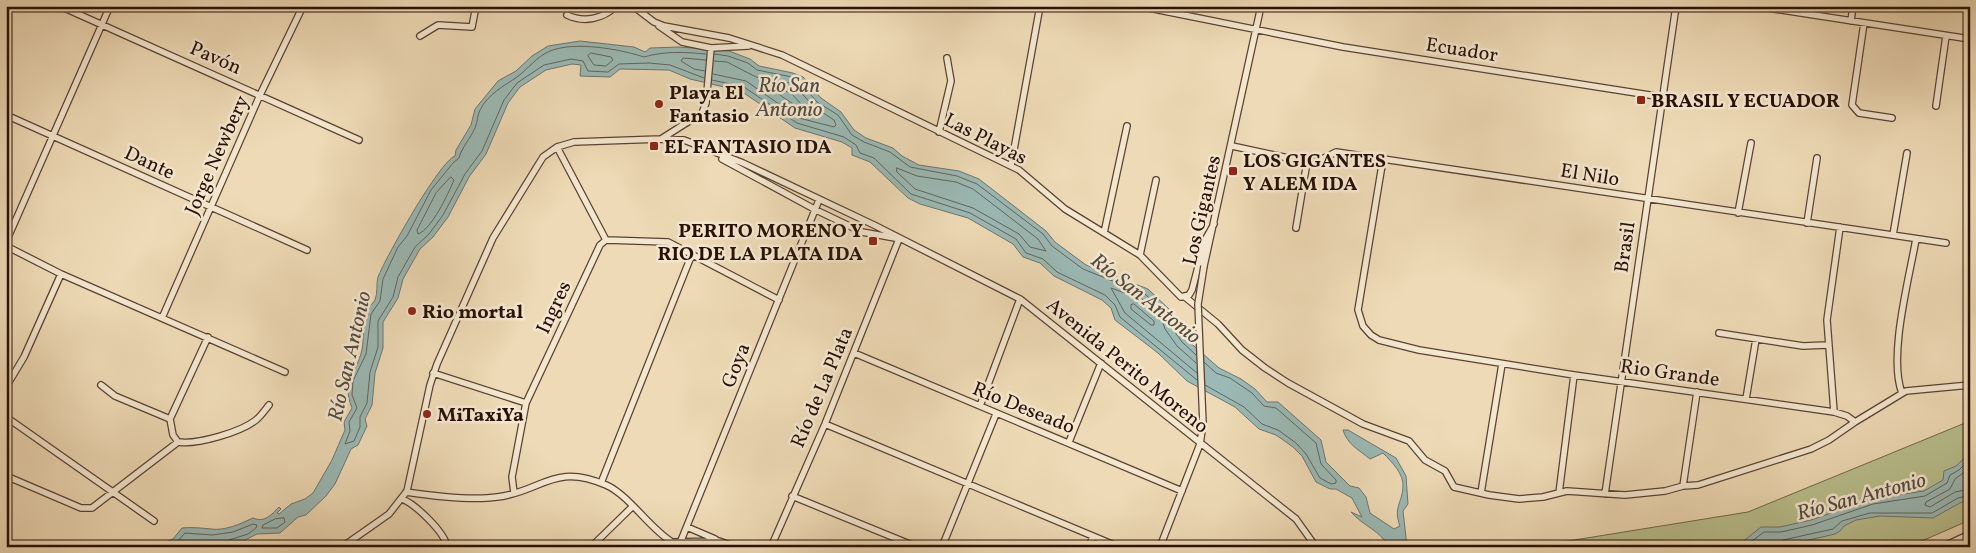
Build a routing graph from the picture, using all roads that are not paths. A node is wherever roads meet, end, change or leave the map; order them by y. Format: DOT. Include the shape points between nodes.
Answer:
graph roads {
  1 [pos="60,6"];
  2 [pos="110,6"];
  3 [pos="303,6"];
  4 [pos="476,6"];
  5 [pos="616,6"];
  6 [pos="633,6"];
  7 [pos="1040,6"];
  8 [pos="1139,6"];
  9 [pos="1261,6"];
  10 [pos="1676,6"];
  11 [pos="1755,6"];
  12 [pos="1853,6"];
  13 [pos="568,15"];
  14 [pos="1851,21"];
  15 [pos="654,22"];
  16 [pos="1864,23"];
  17 [pos="102,24"];
  18 [pos="1257,30"];
  19 [pos="420,36"];
  20 [pos="1946,36"];
  21 [pos="1970,39"];
  22 [pos="752,46"];
  23 [pos="711,48"];
  24 [pos="947,58"];
  25 [pos="260,95"];
  26 [pos="1662,97"];
  27 [pos="1936,106"];
  28 [pos="6,115"];
  29 [pos="1892,118"];
  30 [pos="1127,126"];
  31 [pos="939,132"];
  32 [pos="53,135"];
  33 [pos="661,139"];
  34 [pos="359,140"];
  35 [pos="1751,142"];
  36 [pos="1232,146"];
  37 [pos="558,147"];
  38 [pos="1907,153"];
  39 [pos="714,154"];
  40 [pos="1817,158"];
  41 [pos="1383,159"];
  42 [pos="1307,162"];
  43 [pos="1011,166"];
  44 [pos="1156,180"];
  45 [pos="1648,199"];
  46 [pos="819,200"];
  47 [pos="210,208"];
  48 [pos="816,210"];
  49 [pos="1738,213"];
  50 [pos="1807,223"];
  51 [pos="1214,224"];
  52 [pos="1840,227"];
  53 [pos="1296,228"];
  54 [pos="1104,233"];
  55 [pos="1893,236"];
  56 [pos="899,239"];
  57 [pos="1916,239"];
  58 [pos="606,240"];
  59 [pos="6,242"];
  60 [pos="1946,243"];
  61 [pos="6,246"];
  62 [pos="307,250"];
  63 [pos="692,254"];
  64 [pos="1140,255"];
  65 [pos="61,274"];
  66 [pos="1183,297"];
  67 [pos="1020,299"];
  68 [pos="779,300"];
  69 [pos="162,318"];
  70 [pos="1719,333"];
  71 [pos="208,337"];
  72 [pos="1756,339"];
  73 [pos="1827,345"];
  74 [pos="854,353"];
  75 [pos="1101,363"];
  76 [pos="1502,364"];
  77 [pos="285,372"];
  78 [pos="433,374"];
  79 [pos="1574,375"];
  80 [pos="1621,382"];
  81 [pos="101,385"];
  82 [pos="1970,385"];
  83 [pos="6,387"];
  84 [pos="1697,392"];
  85 [pos="1902,393"];
  86 [pos="1746,399"];
  87 [pos="526,403"];
  88 [pos="270,405"];
  89 [pos="980,406"];
  90 [pos="1834,412"];
  91 [pos="996,414"];
  92 [pos="6,417"];
  93 [pos="170,419"];
  94 [pos="1855,422"];
  95 [pos="825,424"];
  96 [pos="178,442"];
  97 [pos="1068,442"];
  98 [pos="1200,444"];
  99 [pos="6,476"];
  100 [pos="601,483"];
  101 [pos="968,485"];
  102 [pos="1683,486"];
  103 [pos="1182,491"];
  104 [pos="406,492"];
  105 [pos="1559,492"];
  106 [pos="114,493"];
  107 [pos="514,493"];
  108 [pos="1480,493"];
  109 [pos="1605,494"];
  110 [pos="792,496"];
  111 [pos="402,499"];
  112 [pos="632,507"];
  113 [pos="154,521"];
  114 [pos="687,527"];
  115 [pos="1970,534"];
  116 [pos="1093,536"];
  117 [pos="719,541"];
  118 [pos="680,543"];
  119 [pos="1970,543"];
  120 [pos="342,547"];
  121 [pos="447,547"];
  122 [pos="591,547"];
  123 [pos="736,547"];
  124 [pos="771,547"];
  125 [pos="917,547"];
  126 [pos="942,547"];
  127 [pos="1089,547"];
  128 [pos="1119,547"];
  129 [pos="1160,547"];
  130 [pos="1316,547"];
  131 [pos="1942,547"];
  132 [pos="1962,547"];
  1 -- 17 [label="street, Pavón"];
  2 -- 17 [label="street"];
  3 -- 25 [label="street, Jorge Newbery"];
  4 -- 19 [label="street" via="472,27 438,25"];
  5 -- 13 [label="street" via="604,16 593,19 582,20"];
  6 -- 15 [label="street"];
  7 -- 43 [label="street"];
  8 -- 18 [label="street, Ecuador"];
  9 -- 18 [label="street, Los Gigantes"];
  10 -- 26 [label="street, Brasil"];
  11 -- 14 [label="street"];
  12 -- 14 [label="street"];
  14 -- 16 [label="street"];
  15 -- 22 [label="street, Las Playas"];
  15 -- 23 [label="street" via="682,42"];
  16 -- 20 [label="street"];
  16 -- 29 [label="street" via="1852,105 1859,113"];
  17 -- 25 [label="street, Pavón"];
  17 -- 32 [label="street"];
  18 -- 26 [label="street, Ecuador" via="1343,47"];
  18 -- 36 [label="street, Los Gigantes"];
  20 -- 21 [label="street"];
  20 -- 27 [label="street"];
  22 -- 23 [label="street"];
  22 -- 31 [label="street, Las Playas" via="782,55"];
  23 -- 33 [label="street" via="706,103 702,113"];
  24 -- 31 [label="street" via="951,81"];
  25 -- 34 [label="street, Pavón"];
  25 -- 47 [label="street, Jorge Newbery"];
  26 -- 45 [label="street, Brasil"];
  28 -- 32 [label="street, Dante"];
  30 -- 54 [label="street"];
  31 -- 43 [label="street, Las Playas"];
  32 -- 47 [label="street, Dante"];
  32 -- 59 [label="street"];
  33 -- 37 [label="street, Avenida Perito Moreno" via="574,142"];
  33 -- 39 [label="street, Avenida Perito Moreno" via="679,139"];
  35 -- 49 [label="street"];
  36 -- 42 [label="street, El Nilo"];
  36 -- 51 [label="street, Los Gigantes"];
  37 -- 58 [label="street"];
  37 -- 78 [label="street, Avenida Perito Moreno" via="543,157 499,227"];
  38 -- 55 [label="street"];
  39 -- 46 [label="street, Avenida Perito Moreno" via="743,163"];
  39 -- 48 [label="street, Avenida Perito Moreno"];
  40 -- 50 [label="street"];
  41 -- 42 [label="street, El Nilo" via="1336,152 1318,161"];
  41 -- 45 [label="street, El Nilo"];
  41 -- 76 [label="street, Rio Grande" via="1358,310 1363,326 1379,340"];
  42 -- 53 [label="street"];
  43 -- 54 [label="street, Las Playas" via="1065,209"];
  44 -- 64 [label="street"];
  45 -- 49 [label="street, El Nilo"];
  45 -- 80 [label="street, Brasil"];
  46 -- 48 [label="street, Goya"];
  46 -- 56 [label="street, Avenida Perito Moreno"];
  47 -- 62 [label="street, Dante"];
  47 -- 69 [label="street, Jorge Newbery"];
  48 -- 56 [label="street, Avenida Perito Moreno" via="862,232"];
  48 -- 68 [label="street, Goya"];
  49 -- 50 [label="street, El Nilo"];
  50 -- 52 [label="street, El Nilo"];
  51 -- 66 [label="street" via="1205,240 1192,290"];
  51 -- 98 [label="street, Los Gigantes, bridge" via="1198,304"];
  52 -- 55 [label="street, El Nilo"];
  52 -- 73 [label="street" via="1828,310"];
  54 -- 64 [label="street, Las Playas"];
  55 -- 57 [label="street, El Nilo"];
  56 -- 67 [label="street, Avenida Perito Moreno"];
  56 -- 74 [label="street, Río de La Plata"];
  57 -- 60 [label="street, El Nilo"];
  57 -- 85 [label="street" via="1896,356 1897,382"];
  58 -- 63 [label="street" via="658,240"];
  58 -- 87 [label="street, Ingres" via="600,245"];
  61 -- 65 [label="street"];
  63 -- 68 [label="street"];
  63 -- 100 [label="street"];
  64 -- 66 [label="street, Las Playas"];
  65 -- 69 [label="street"];
  65 -- 83 [label="street" via="24,357"];
  66 -- 108 [label="street, Las Playas" via="1265,368 1363,424 1409,441 1425,460 1445,471 1454,487"];
  67 -- 75 [label="street, Avenida Perito Moreno"];
  67 -- 89 [label="street"];
  68 -- 114 [label="street, Goya"];
  69 -- 71 [label="street"];
  70 -- 72 [label="street"];
  71 -- 77 [label="street"];
  71 -- 93 [label="street"];
  72 -- 73 [label="street" via="1803,346"];
  72 -- 86 [label="street"];
  73 -- 90 [label="street"];
  74 -- 89 [label="street, Río Deseado"];
  74 -- 95 [label="street, Río de La Plata"];
  75 -- 97 [label="street"];
  75 -- 98 [label="street, Avenida Perito Moreno"];
  76 -- 79 [label="street, Rio Grande"];
  76 -- 108 [label="street"];
  78 -- 87 [label="street"];
  78 -- 104 [label="street, Avenida Perito Moreno"];
  79 -- 80 [label="street, Rio Grande"];
  79 -- 105 [label="street"];
  80 -- 84 [label="street, Rio Grande"];
  80 -- 109 [label="street, Brasil"];
  81 -- 93 [label="street" via="114,396"];
  82 -- 85 [label="street"];
  84 -- 86 [label="street, Rio Grande"];
  84 -- 102 [label="street"];
  85 -- 94 [label="street"];
  86 -- 90 [label="street, Rio Grande"];
  87 -- 107 [label="street, Ingres" via="512,477"];
  88 -- 96 [label="street" via="256,420 243,427 188,444"];
  89 -- 91 [label="street, Río Deseado"];
  90 -- 94 [label="street, Rio Grande"];
  91 -- 97 [label="street, Río Deseado"];
  91 -- 101 [label="street"];
  92 -- 106 [label="street"];
  93 -- 96 [label="street"];
  94 -- 102 [label="street, Las Playas" via="1811,449 1704,483"];
  95 -- 101 [label="street"];
  95 -- 110 [label="street, Río de La Plata"];
  96 -- 106 [label="street"];
  97 -- 103 [label="street, Río Deseado"];
  98 -- 103 [label="street, Los Gigantes"];
  98 -- 130 [label="street, Avenida Perito Moreno" via="1296,519"];
  99 -- 106 [label="street" via="81,508 92,508"];
  100 -- 107 [label="street" via="559,476"];
  100 -- 112 [label="street" via="609,486"];
  101 -- 116 [label="street"];
  101 -- 126 [label="street"];
  102 -- 109 [label="street, Las Playas" via="1640,494"];
  103 -- 129 [label="street, Los Gigantes"];
  104 -- 107 [label="street" via="492,498"];
  104 -- 111 [label="street, Avenida Perito Moreno"];
  105 -- 108 [label="street, Las Playas" via="1543,497 1519,498"];
  105 -- 109 [label="street, Las Playas" via="1571,490"];
  106 -- 113 [label="street"];
  110 -- 124 [label="street, Río de La Plata"];
  110 -- 125 [label="street"];
  111 -- 120 [label="street, Avenida Perito Moreno" via="390,514"];
  111 -- 121 [label="street" via="420,511 444,538"];
  112 -- 118 [label="street" via="667,540"];
  112 -- 122 [label="street"];
  114 -- 117 [label="street"];
  114 -- 118 [label="street, Goya"];
  115 -- 131 [label="street"];
  116 -- 127 [label="street"];
  116 -- 128 [label="street"];
  117 -- 118 [label="street"];
  117 -- 123 [label="street"];
  119 -- 132 [label="street"];
}
